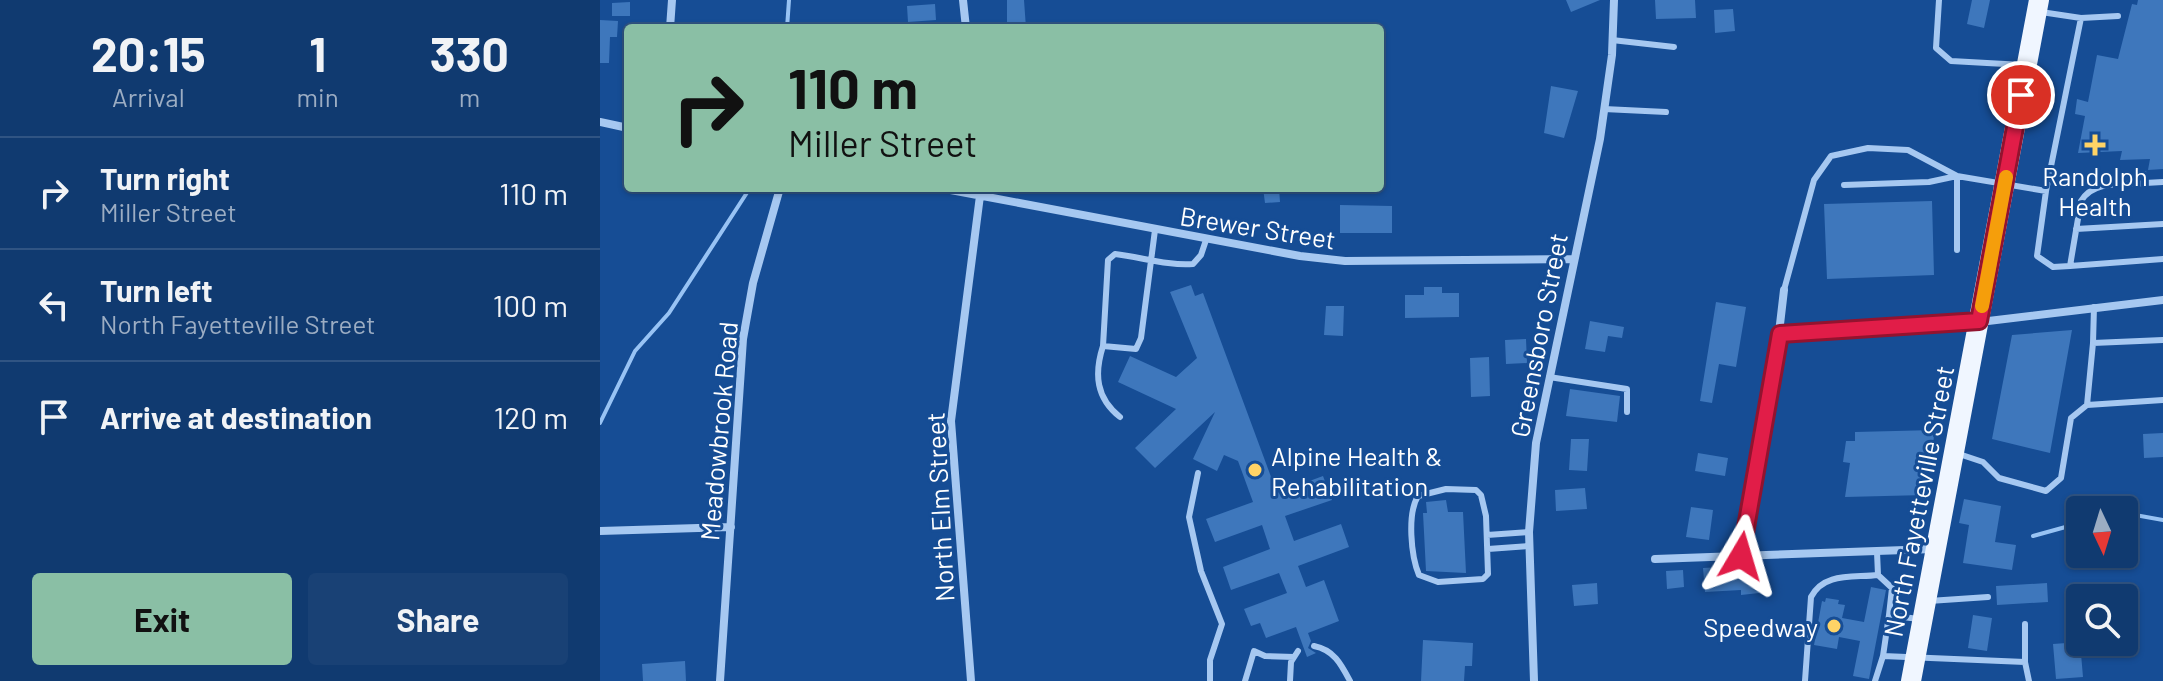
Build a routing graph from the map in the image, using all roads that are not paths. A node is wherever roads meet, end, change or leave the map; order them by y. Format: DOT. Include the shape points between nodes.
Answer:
graph roads {
  1 [pos="672,0"];
  2 [pos="963,0"];
  3 [pos="1614,0"];
  4 [pos="1939,0"];
  5 [pos="2038,5"];
  6 [pos="2118,16"];
  7 [pos="2081,18"];
  8 [pos="670,24"];
  9 [pos="966,24"];
  10 [pos="1612,40"];
  11 [pos="1674,47"];
  12 [pos="2018,65"];
  13 [pos="1604,109"];
  14 [pos="1666,112"];
  15 [pos="600,122"];
  16 [pos="624,127"];
  17 [pos="2144,174"];
  18 [pos="1957,176"];
  19 [pos="2163,182"];
  20 [pos="2145,183"];
  21 [pos="2004,184"];
  22 [pos="1844,185"];
  23 [pos="2046,191"];
  24 [pos="779,192"];
  25 [pos="981,192"];
  26 [pos="2163,224"];
  27 [pos="2076,229"];
  28 [pos="1155,230"];
  29 [pos="1206,240"];
  30 [pos="1957,250"];
  31 [pos="1151,258"];
  32 [pos="1573,259"];
  33 [pos="2163,259"];
  34 [pos="2070,266"];
  35 [pos="1784,290"];
  36 [pos="2163,300"];
  37 [pos="2094,307"];
  38 [pos="1979,321"];
  39 [pos="1780,334"];
  40 [pos="2163,340"];
  41 [pos="2093,343"];
  42 [pos="1103,346"];
  43 [pos="1549,377"];
  44 [pos="2163,400"];
  45 [pos="2087,405"];
  46 [pos="1627,412"];
  47 [pos="1120,417"];
  48 [pos="1953,452"];
  49 [pos="1198,473"];
  50 [pos="731,527"];
  51 [pos="600,531"];
  52 [pos="1529,532"];
  53 [pos="1487,535"];
  54 [pos="1529,546"];
  55 [pos="1488,549"];
  56 [pos="1934,549"];
  57 [pos="1877,552"];
  58 [pos="1741,556"];
  59 [pos="1655,559"];
  60 [pos="1878,575"];
  61 [pos="1988,597"];
  62 [pos="1923,610"];
  63 [pos="1889,615"];
  64 [pos="2025,624"];
  65 [pos="1314,646"];
  66 [pos="1883,656"];
  67 [pos="1915,658"];
  68 [pos="2025,662"];
  69 [pos="720,681"];
  70 [pos="971,681"];
  71 [pos="1210,681"];
  72 [pos="1245,681"];
  73 [pos="1290,681"];
  74 [pos="1350,681"];
  75 [pos="1534,681"];
  76 [pos="1805,681"];
  77 [pos="1875,681"];
  78 [pos="1911,681"];
  79 [pos="2029,681"];
  1 -- 8 [label="street"];
  2 -- 9 [label="street"];
  3 -- 10 [label="street, Greensboro Street"];
  4 -- 12 [label="lane" via="1936,48 1951,61"];
  5 -- 7 [label="lane"];
  5 -- 12 [label="main road, North Fayetteville Street"];
  6 -- 7 [label="lane"];
  7 -- 23 [label="lane"];
  10 -- 11 [label="lane"];
  10 -- 13 [label="street, Greensboro Street"];
  12 -- 21 [label="main road, North Fayetteville Street"];
  13 -- 14 [label="lane"];
  13 -- 32 [label="street, Greensboro Street"];
  15 -- 16 [label="street"];
  17 -- 20 [label="lane"];
  18 -- 21 [label="lane"];
  18 -- 22 [label="lane"];
  18 -- 30 [label="lane"];
  18 -- 35 [label="lane" via="1908,150 1868,148 1831,156 1814,180"];
  19 -- 20 [label="lane"];
  20 -- 27 [label="lane" via="2094,187 2085,193"];
  21 -- 23 [label="lane"];
  21 -- 38 [label="main road, North Fayetteville Street"];
  23 -- 34 [label="lane" via="2037,256 2053,267"];
  24 -- 50 [label="street, Meadowbrook Road" via="743,339"];
  25 -- 28 [label="street, Brewer Street"];
  25 -- 70 [label="street, North Elm Street" via="951,421"];
  26 -- 27 [label="lane"];
  27 -- 34 [label="lane"];
  28 -- 29 [label="street, Brewer Street"];
  28 -- 31 [label="lane"];
  29 -- 31 [label="lane" via="1193,264"];
  29 -- 32 [label="street, Brewer Street" via="1345,261"];
  31 -- 42 [label="lane" via="1136,349"];
  31 -- 42 [label="lane" via="1115,254 1108,260"];
  32 -- 43 [label="street, Greensboro Street"];
  33 -- 34 [label="lane"];
  35 -- 39 [label="street"];
  36 -- 37 [label="street"];
  37 -- 38 [label="street"];
  37 -- 41 [label="lane"];
  38 -- 39 [label="street"];
  38 -- 48 [label="main road, North Fayetteville Street"];
  39 -- 58 [label="street"];
  40 -- 41 [label="lane"];
  41 -- 45 [label="lane"];
  42 -- 47 [label="lane" via="1098,390"];
  43 -- 46 [label="lane" via="1627,389"];
  43 -- 52 [label="street, Greensboro Street" via="1536,443"];
  44 -- 45 [label="lane"];
  45 -- 48 [label="lane" via="2071,418 2061,478 2046,491 1999,478 1983,462"];
  48 -- 56 [label="main road, North Fayetteville Street"];
  49 -- 71 [label="lane" via="1189,517 1201,571 1222,624 1210,660"];
  50 -- 51 [label="street"];
  50 -- 69 [label="street, Meadowbrook Road"];
  52 -- 53 [label="lane"];
  52 -- 54 [label="street, Greensboro Street"];
  53 -- 55 [label="lane"];
  53 -- 55 [label="lane" via="1483,500 1476,490 1437,490 1418,496 1413,520 1419,575 1438,582 1483,579 1488,574"];
  54 -- 55 [label="lane"];
  54 -- 75 [label="street, Greensboro Street"];
  56 -- 57 [label="street"];
  56 -- 62 [label="main road, North Fayetteville Street"];
  57 -- 58 [label="street"];
  57 -- 60 [label="lane"];
  58 -- 59 [label="street"];
  60 -- 63 [label="lane" via="1892,588"];
  60 -- 76 [label="lane" via="1817,585 1811,597"];
  61 -- 62 [label="lane"];
  62 -- 63 [label="lane"];
  62 -- 67 [label="main road, North Fayetteville Street"];
  63 -- 66 [label="lane"];
  64 -- 68 [label="lane"];
  65 -- 74 [label="lane" via="1327,648"];
  66 -- 67 [label="lane"];
  66 -- 77 [label="lane"];
  67 -- 68 [label="lane"];
  67 -- 78 [label="main road, North Fayetteville Street"];
  68 -- 79 [label="lane"];
  72 -- 73 [label="lane" via="1254,651 1265,656 1296,654"];
}
